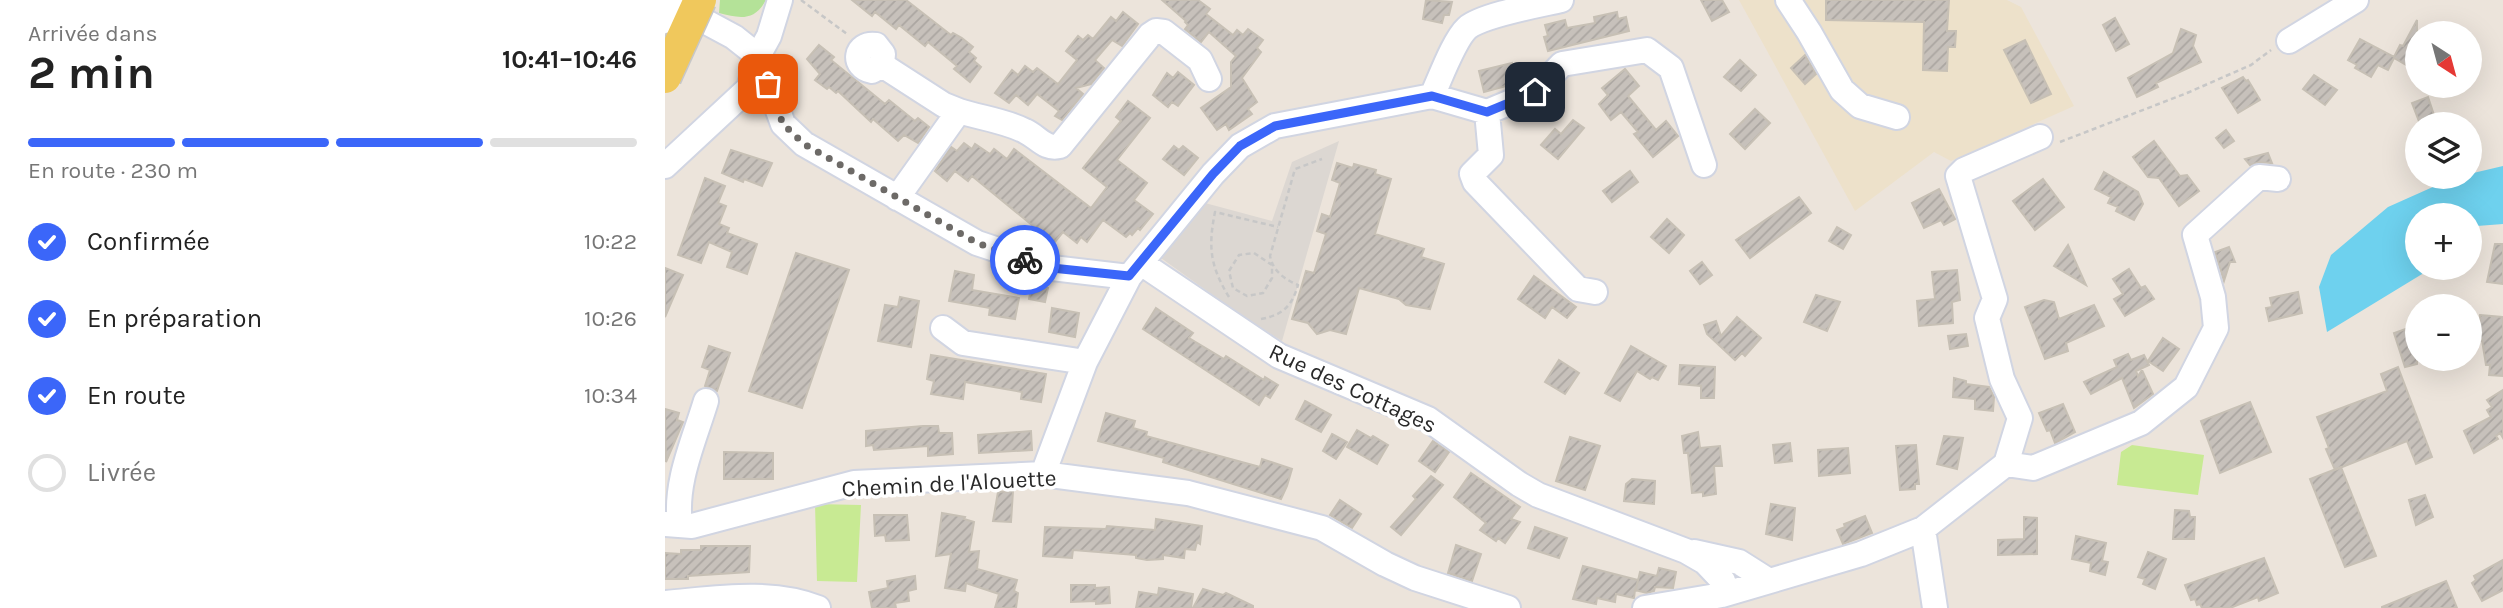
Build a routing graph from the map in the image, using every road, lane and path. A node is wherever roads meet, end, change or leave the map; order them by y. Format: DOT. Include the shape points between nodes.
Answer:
graph roads {
  1 [pos="665,0"];
  2 [pos="675,0"];
  3 [pos="700,0"];
  4 [pos="781,0"];
  5 [pos="801,0"];
  6 [pos="1561,0"];
  7 [pos="1788,0"];
  8 [pos="2356,0"];
  9 [pos="665,21"];
  10 [pos="2289,41"];
  11 [pos="860,50"];
  12 [pos="758,56"];
  13 [pos="665,77"];
  14 [pos="1209,79"];
  15 [pos="1432,96"];
  16 [pos="960,111"];
  17 [pos="1487,112"];
  18 [pos="1897,117"];
  19 [pos="2040,137"];
  20 [pos="1322,159"];
  21 [pos="1704,164"];
  22 [pos="665,166"];
  23 [pos="2278,179"];
  24 [pos="897,198"];
  25 [pos="1278,227"];
  26 [pos="1272,265"];
  27 [pos="1135,270"];
  28 [pos="1595,292"];
  29 [pos="1232,302"];
  30 [pos="1258,320"];
  31 [pos="943,328"];
  32 [pos="1085,362"];
  33 [pos="706,401"];
  34 [pos="2006,464"];
  35 [pos="1043,474"];
  36 [pos="673,524"];
  37 [pos="1923,529"];
  38 [pos="1686,551"];
  39 [pos="1769,581"];
  40 [pos="1713,596"];
  41 [pos="665,603"];
  42 [pos="818,608"];
  43 [pos="1508,608"];
  44 [pos="1645,608"];
  45 [pos="1935,608"];
  1 -- 12 [label="street" via="734,37"];
  2 -- 9 [label="street, bridge"];
  3 -- 13 [label="main road, bridge"];
  4 -- 12 [label="street"];
  5 -- 11 [label="path" via="848,34"];
  6 -- 15 [label="street" via="1467,28"];
  7 -- 18 [label="street" via="1842,90 1860,106"];
  8 -- 10 [label="street"];
  10 -- 19 [label="path" via="2251,65 2063,143"];
  11 -- 16 [label="street" via="876,45 883,54 881,65"];
  12 -- 22 [label="street" via="749,88"];
  12 -- 24 [label="street, Rue des Cottages" via="783,124 804,144"];
  14 -- 16 [label="street" via="1200,60 1164,32 1156,31 1057,147 1046,146 1024,130"];
  15 -- 17 [label="street"];
  15 -- 27 [label="street" via="1275,126 1240,146"];
  16 -- 24 [label="street"];
  17 -- 21 [label="street" via="1535,92 1562,64 1647,50 1671,68"];
  17 -- 28 [label="street" via="1491,155 1472,174 1475,183 1578,289"];
  19 -- 34 [label="street" via="1958,176 1995,299 1987,318 2002,379 2020,418"];
  20 -- 25 [label="path" via="1295,169"];
  23 -- 34 [label="street" via="2259,177 2195,235 2213,297 2216,328 2186,387 2141,423 2033,468"];
  24 -- 27 [label="street, Rue des Cottages" via="977,243 1052,268"];
  25 -- 26 [label="path"];
  25 -- 29 [label="path" via="1215,212 1211,256"];
  26 -- 26 [label="path" via="1272,278 1263,293 1247,296 1233,288 1229,271 1240,255 1254,253"];
  26 -- 30 [label="path" via="1298,285 1285,312"];
  27 -- 32 [label="street"];
  27 -- 38 [label="street, Rue des Cottages" via="1279,356 1427,419 1538,495"];
  31 -- 32 [label="street" via="963,343"];
  32 -- 35 [label="street"];
  33 -- 36 [label="street" via="679,488"];
  34 -- 37 [label="street"];
  35 -- 36 [label="street, Chemin de l'Alouette" via="854,483 692,526"];
  35 -- 43 [label="street, Chemin de l'Alouette" via="1188,494 1322,528 1415,578"];
  37 -- 39 [label="street" via="1861,554"];
  37 -- 45 [label="street"];
  38 -- 39 [label="street, Rue des Cottages" via="1739,562"];
  38 -- 40 [label="street"];
  39 -- 40 [label="street"];
  40 -- 44 [label="street"];
  41 -- 42 [label="street" via="778,598"];
}
